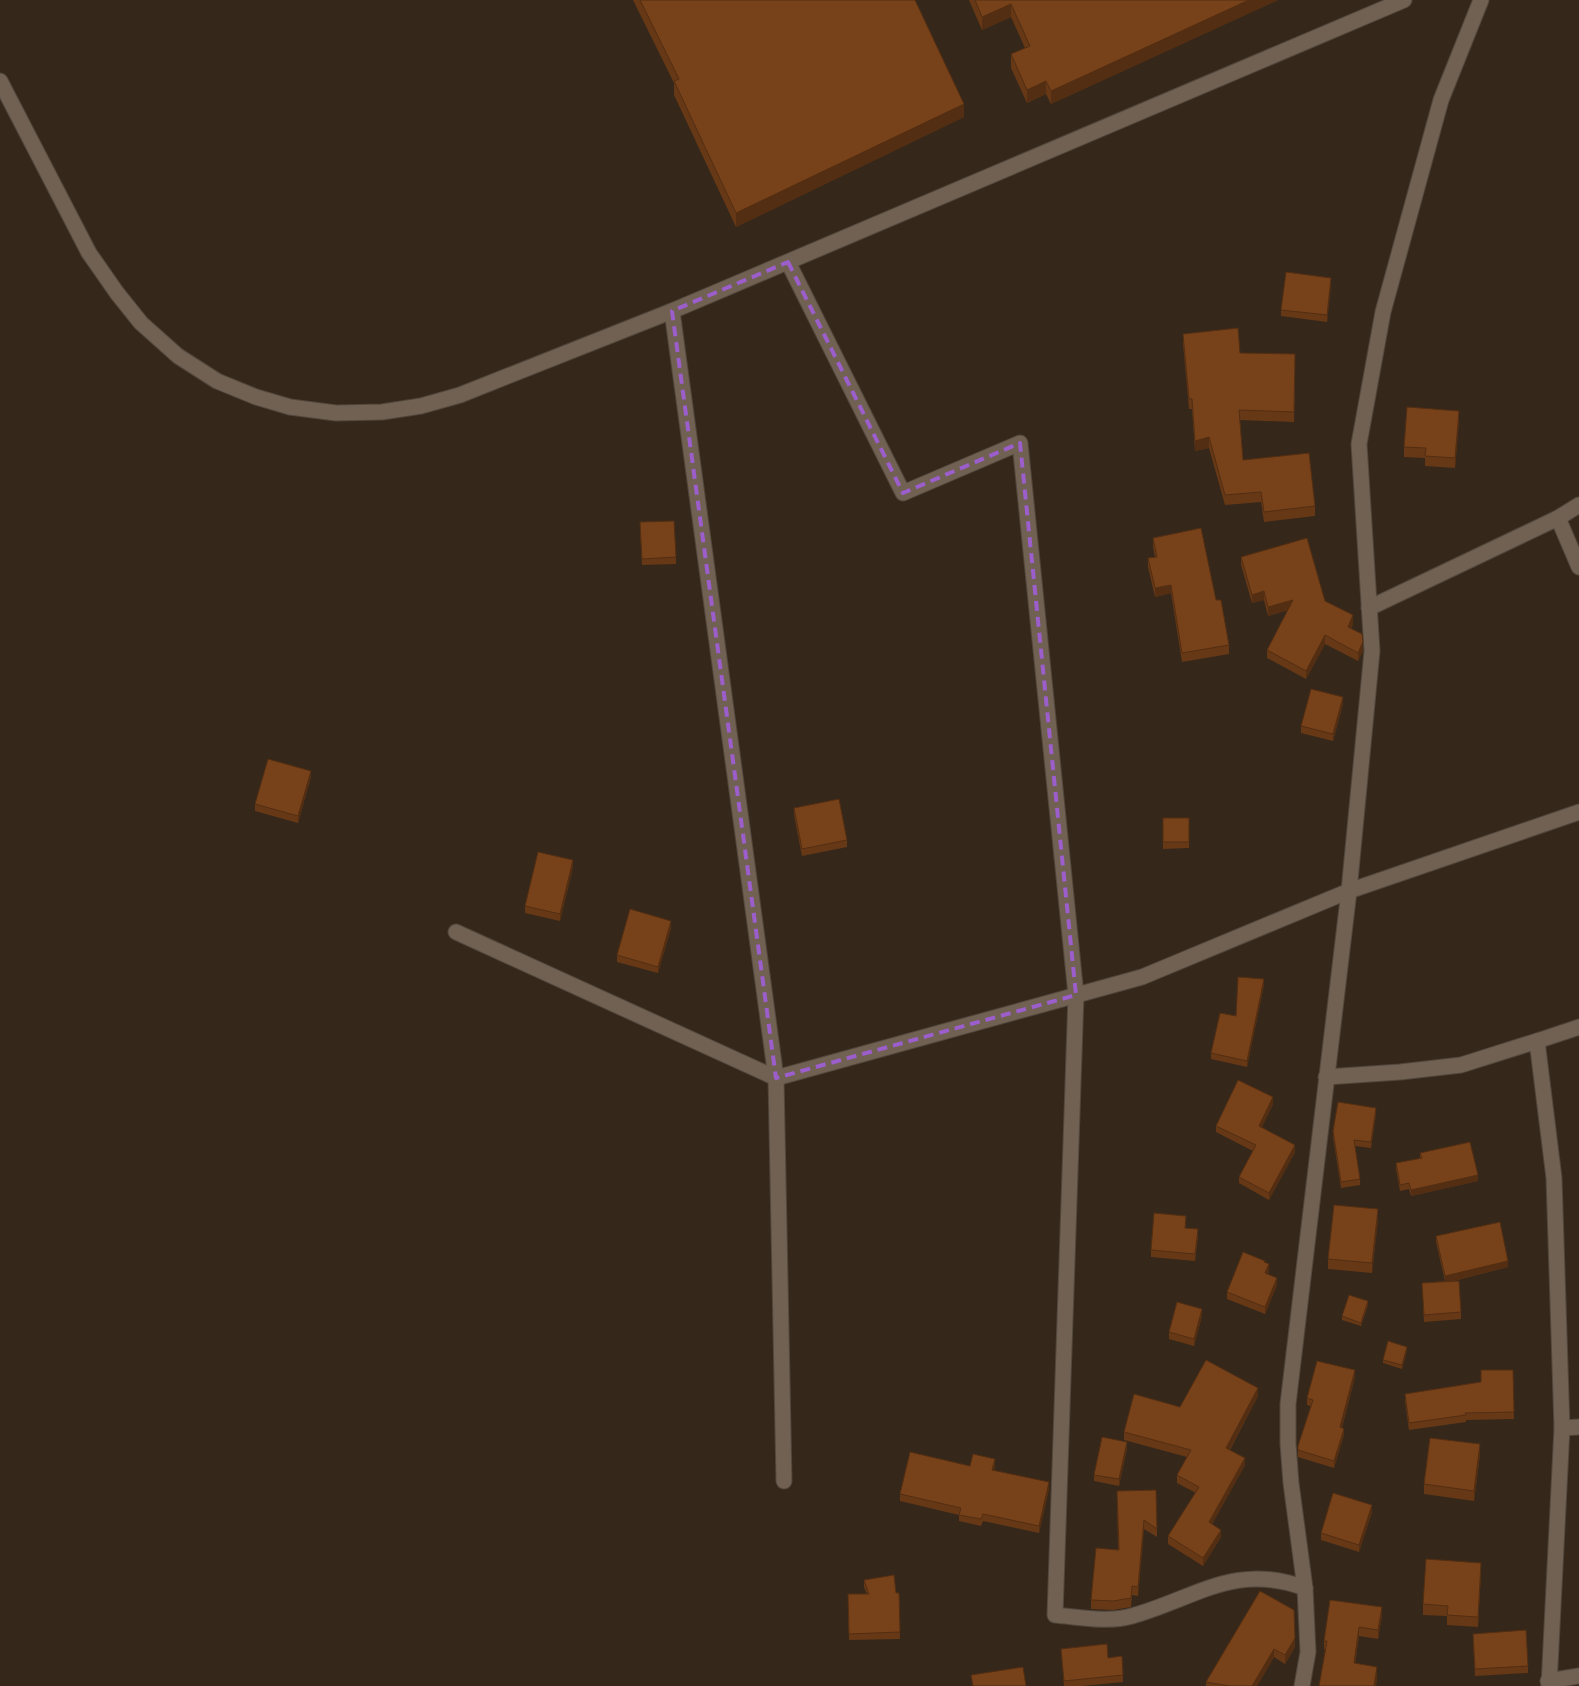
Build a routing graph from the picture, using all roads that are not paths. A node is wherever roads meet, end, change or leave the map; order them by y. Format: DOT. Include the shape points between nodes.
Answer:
graph roads {
  1 [pos="1404,0"];
  2 [pos="1481,0"];
  3 [pos="0,81"];
  4 [pos="788,262"];
  5 [pos="672,311"];
  6 [pos="1579,505"];
  7 [pos="1558,518"];
  8 [pos="1579,568"];
  9 [pos="1369,608"];
  10 [pos="1579,812"];
  11 [pos="1349,891"];
  12 [pos="456,932"];
  13 [pos="1076,995"];
  14 [pos="1579,1027"];
  15 [pos="1537,1041"];
  16 [pos="1326,1077"];
  17 [pos="776,1078"];
  18 [pos="1579,1427"];
  19 [pos="1562,1428"];
  20 [pos="784,1481"];
  21 [pos="1305,1588"];
  22 [pos="1579,1676"];
  23 [pos="1548,1683"];
  24 [pos="1302,1686"];
  1 -- 4 [label="street"];
  2 -- 9 [label="street" via="1441,100 1381,321 1359,444"];
  3 -- 5 [label="street" via="89,253 117,293 178,356 217,381 256,397 290,407 336,412 382,412 421,406 460,395"];
  4 -- 5 [label="street"];
  4 -- 13 [label="street" via="903,492 1020,443"];
  5 -- 17 [label="street"];
  6 -- 7 [label="street"];
  7 -- 8 [label="street"];
  7 -- 9 [label="street"];
  9 -- 11 [label="street" via="1372,651"];
  10 -- 11 [label="street"];
  11 -- 13 [label="street" via="1142,977"];
  11 -- 16 [label="street"];
  12 -- 17 [label="street"];
  13 -- 17 [label="street"];
  13 -- 21 [label="street" via="1055,1615 1108,1619 1130,1617 1241,1579 1274,1579"];
  14 -- 15 [label="street"];
  15 -- 16 [label="street" via="1461,1065"];
  15 -- 19 [label="street" via="1554,1178"];
  16 -- 21 [label="street" via="1288,1404 1291,1483"];
  17 -- 20 [label="street"];
  18 -- 19 [label="street"];
  19 -- 23 [label="street"];
  21 -- 24 [label="street" via="1308,1652"];
  22 -- 23 [label="street"];
}
